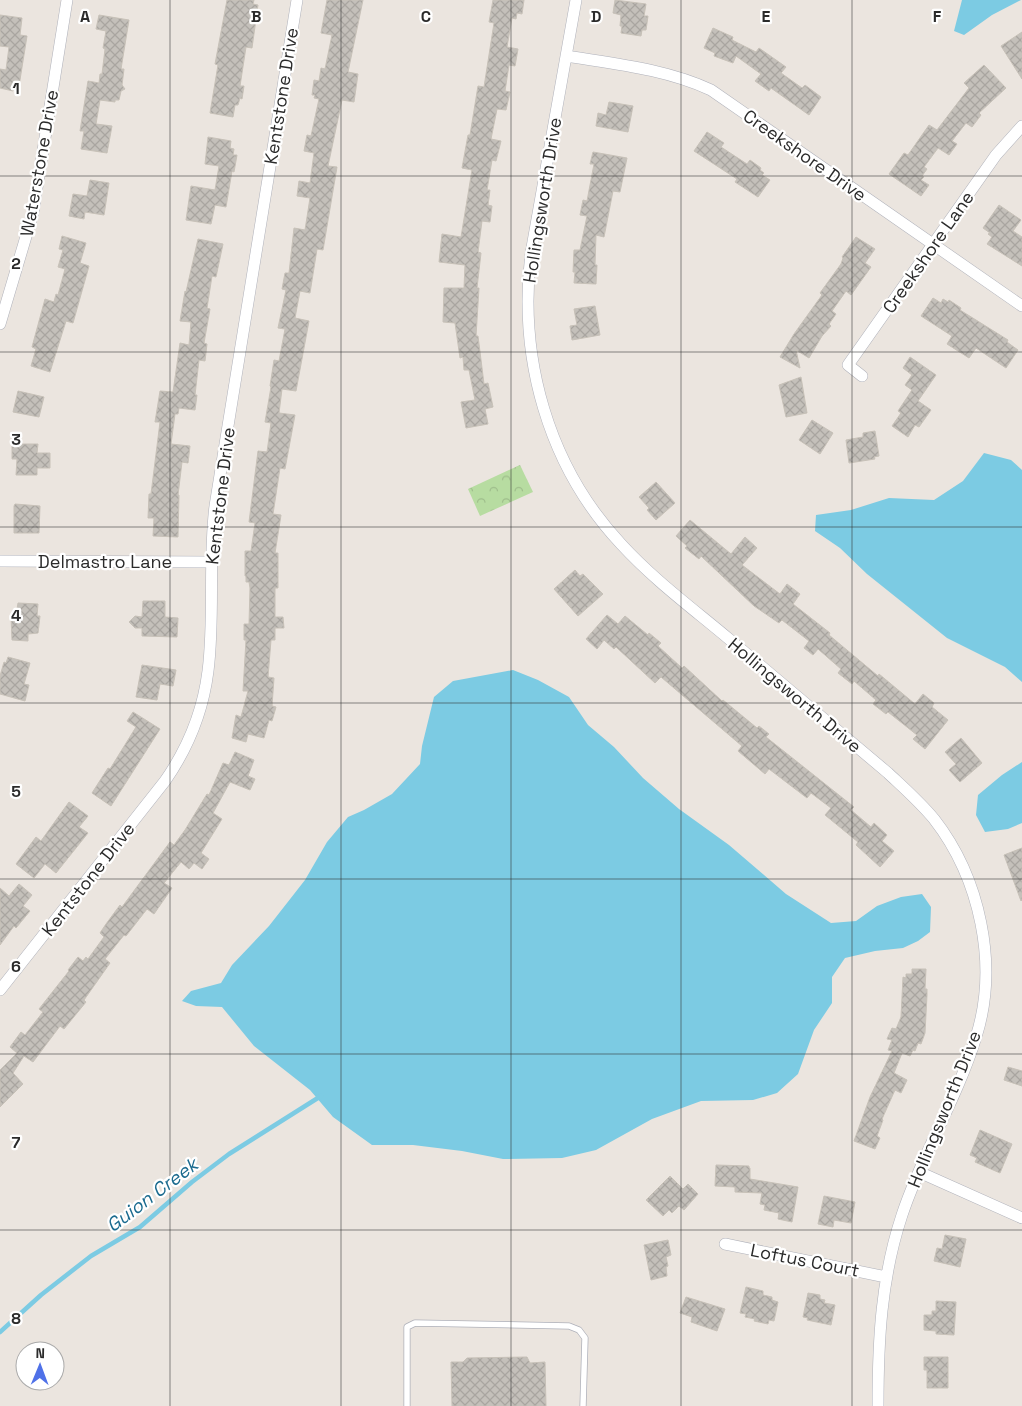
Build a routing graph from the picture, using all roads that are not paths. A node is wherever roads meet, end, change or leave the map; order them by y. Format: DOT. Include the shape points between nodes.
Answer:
graph roads {
  1 [pos="67,0"];
  2 [pos="297,0"];
  3 [pos="576,0"];
  4 [pos="566,56"];
  5 [pos="1022,126"];
  6 [pos="934,244"];
  7 [pos="1022,306"];
  8 [pos="0,324"];
  9 [pos="862,376"];
  10 [pos="0,561"];
  11 [pos="210,562"];
  12 [pos="0,990"];
  13 [pos="919,1172"];
  14 [pos="1022,1218"];
  15 [pos="724,1244"];
  16 [pos="886,1276"];
  17 [pos="407,1406"];
  18 [pos="583,1406"];
  19 [pos="878,1406"];
  1 -- 8 [label="street, Waterstone Drive" via="33,214"];
  2 -- 11 [label="street, Kentstone Drive" via="215,506"];
  3 -- 4 [label="street, Hollingsworth Drive"];
  4 -- 6 [label="street, Creekshore Drive" via="648,70 711,90"];
  4 -- 13 [label="street, Hollingsworth Drive" via="531,253 527,298 530,348 538,390 565,464 595,513 635,560 916,799 950,843 973,894 985,961 979,1025 969,1059"];
  5 -- 6 [label="street, Creekshore Lane" via="1001,148"];
  6 -- 7 [label="street, Creekshore Drive"];
  6 -- 9 [label="street, Creekshore Lane" via="848,366"];
  10 -- 11 [label="street, Delmastro Lane"];
  11 -- 12 [label="street, Kentstone Drive" via="208,672 200,710 186,747 159,790"];
  13 -- 14 [label="street"];
  13 -- 16 [label="street, Hollingsworth Drive" via="902,1216"];
  15 -- 16 [label="street, Loftus Court"];
  16 -- 19 [label="street, Hollingsworth Drive" via="879,1337"];
  17 -- 18 [label="lane" via="407,1327 415,1323 569,1326 578,1330 585,1338"];
}
